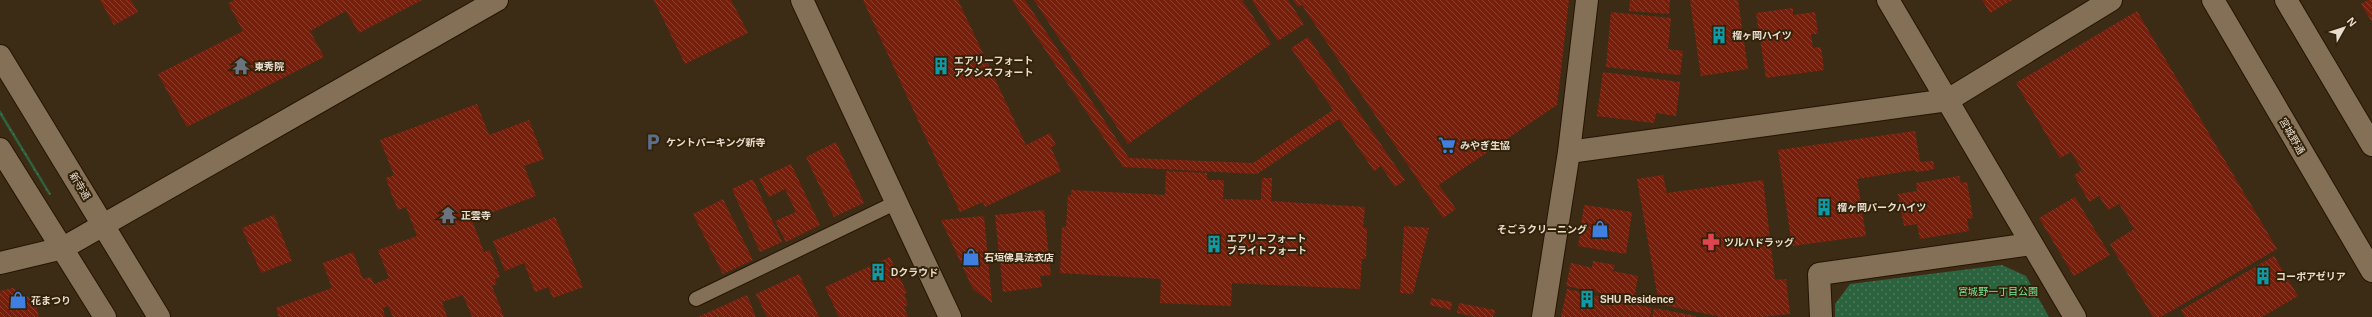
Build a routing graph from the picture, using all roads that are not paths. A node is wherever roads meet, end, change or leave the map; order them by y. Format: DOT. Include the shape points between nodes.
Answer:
graph roads {
  1 [pos="497,0"];
  2 [pos="802,0"];
  3 [pos="1587,0"];
  4 [pos="1888,0"];
  5 [pos="2111,0"];
  6 [pos="2213,0"];
  7 [pos="2286,0"];
  8 [pos="0,56"];
  9 [pos="1948,100"];
  10 [pos="2372,145"];
  11 [pos="0,149"];
  12 [pos="1568,152"];
  13 [pos="897,202"];
  14 [pos="104,226"];
  15 [pos="2031,244"];
  16 [pos="63,248"];
  17 [pos="0,263"];
  18 [pos="2372,272"];
  19 [pos="696,299"];
  20 [pos="105,317"];
  21 [pos="158,317"];
  22 [pos="950,317"];
  23 [pos="1543,317"];
  24 [pos="1821,317"];
  25 [pos="2075,317"];
  1 -- 14 [label="street"];
  2 -- 13 [label="street"];
  3 -- 12 [label="street"];
  4 -- 9 [label="street"];
  5 -- 9 [label="street"];
  6 -- 18 [label="street, 宮城野通"];
  7 -- 10 [label="street"];
  8 -- 14 [label="street, 新寺通"];
  9 -- 12 [label="street"];
  9 -- 15 [label="street"];
  11 -- 16 [label="street"];
  12 -- 23 [label="street"];
  13 -- 19 [label="lane"];
  13 -- 22 [label="street"];
  14 -- 16 [label="street"];
  14 -- 21 [label="street, 新寺通"];
  15 -- 24 [label="street" via="1819,274"];
  15 -- 25 [label="street"];
  16 -- 17 [label="street"];
  16 -- 20 [label="street"];
}
